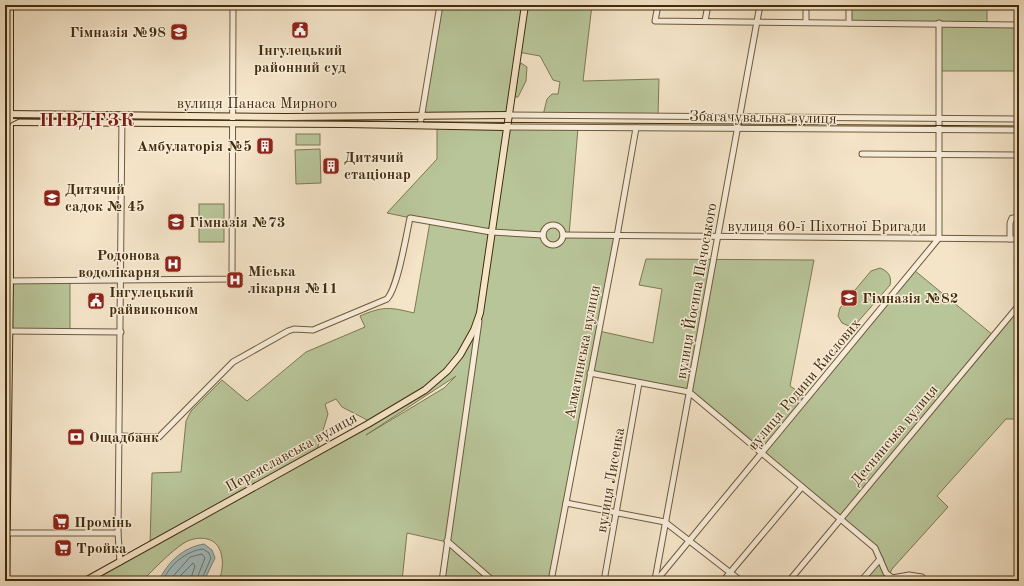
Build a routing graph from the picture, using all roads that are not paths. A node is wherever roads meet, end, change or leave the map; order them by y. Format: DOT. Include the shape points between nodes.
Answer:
graph roads {
  1 [pos="10,5"];
  2 [pos="233,5"];
  3 [pos="440,5"];
  4 [pos="525,5"];
  5 [pos="658,5"];
  6 [pos="708,5"];
  7 [pos="760,5"];
  8 [pos="806,5"];
  9 [pos="849,5"];
  10 [pos="705,22"];
  11 [pos="757,22"];
  12 [pos="806,22"];
  13 [pos="849,23"];
  14 [pos="939,23"];
  15 [pos="1019,25"];
  16 [pos="8,114"];
  17 [pos="122,115"];
  18 [pos="509,115"];
  19 [pos="232,116"];
  20 [pos="422,117"];
  21 [pos="741,117"];
  22 [pos="940,118"];
  23 [pos="1019,119"];
  24 [pos="8,122"];
  25 [pos="122,123"];
  26 [pos="232,124"];
  27 [pos="420,125"];
  28 [pos="506,127"];
  29 [pos="738,127"];
  30 [pos="636,128"];
  31 [pos="940,130"];
  32 [pos="1019,130"];
  33 [pos="862,154"];
  34 [pos="940,154"];
  35 [pos="1019,155"];
  36 [pos="1019,218"];
  37 [pos="491,232"];
  38 [pos="544,234"];
  39 [pos="563,235"];
  40 [pos="618,236"];
  41 [pos="717,237"];
  42 [pos="939,238"];
  43 [pos="1010,239"];
  44 [pos="1019,239"];
  45 [pos="121,280"];
  46 [pos="7,281"];
  47 [pos="1019,305"];
  48 [pos="480,313"];
  49 [pos="7,331"];
  50 [pos="121,332"];
  51 [pos="590,373"];
  52 [pos="639,383"];
  53 [pos="689,392"];
  54 [pos="120,436"];
  55 [pos="762,453"];
  56 [pos="802,487"];
  57 [pos="566,503"];
  58 [pos="616,512"];
  59 [pos="840,519"];
  60 [pos="664,522"];
  61 [pos="6,532"];
  62 [pos="118,533"];
  63 [pos="690,541"];
  64 [pos="447,542"];
  65 [pos="880,559"];
  66 [pos="120,562"];
  67 [pos="730,573"];
  68 [pos="894,579"];
  69 [pos="6,581"];
  70 [pos="85,581"];
  71 [pos="442,581"];
  72 [pos="493,581"];
  73 [pos="551,581"];
  74 [pos="604,581"];
  75 [pos="655,581"];
  76 [pos="723,581"];
  77 [pos="741,581"];
  78 [pos="789,581"];
  79 [pos="861,581"];
  80 [pos="925,581"];
  1 -- 16 [label="main road"];
  2 -- 19 [label="street"];
  3 -- 20 [label="street"];
  4 -- 18 [label="main road, Переяславська вулиця"];
  5 -- 10 [label="street" via="655,21"];
  6 -- 10 [label="street"];
  7 -- 11 [label="street, вулиця Йосипа Пачоського"];
  8 -- 12 [label="street"];
  9 -- 13 [label="street"];
  10 -- 11 [label="street"];
  11 -- 12 [label="street"];
  11 -- 21 [label="street, вулиця Йосипа Пачоського"];
  12 -- 13 [label="street"];
  13 -- 14 [label="street"];
  14 -- 15 [label="street"];
  14 -- 22 [label="street"];
  16 -- 17 [label="main road, вулиця Панаса Мирного"];
  16 -- 24 [label="main road"];
  17 -- 19 [label="main road, вулиця Панаса Мирного"];
  17 -- 25 [label="street"];
  18 -- 20 [label="main road, вулиця Панаса Мирного"];
  18 -- 21 [label="street, Збагачувальна вулиця"];
  18 -- 28 [label="main road, Переяславська вулиця"];
  19 -- 20 [label="main road, вулиця Панаса Мирного"];
  19 -- 26 [label="street"];
  20 -- 27 [label="street"];
  21 -- 22 [label="street, Збагачувальна вулиця"];
  21 -- 29 [label="street, вулиця Йосипа Пачоського"];
  22 -- 23 [label="street, Збагачувальна вулиця"];
  22 -- 31 [label="street"];
  24 -- 25 [label="main road, вулиця Панаса Мирного"];
  24 -- 46 [label="main road"];
  25 -- 26 [label="main road, вулиця Панаса Мирного"];
  25 -- 45 [label="street"];
  26 -- 27 [label="main road, вулиця Панаса Мирного"];
  26 -- 45 [label="street" via="232,279"];
  27 -- 28 [label="main road, вулиця Панаса Мирного"];
  28 -- 30 [label="street, Збагачувальна вулиця"];
  28 -- 37 [label="main road, Переяславська вулиця"];
  29 -- 30 [label="street, Збагачувальна вулиця"];
  29 -- 31 [label="street, Збагачувальна вулиця"];
  29 -- 41 [label="street, вулиця Йосипа Пачоського"];
  30 -- 40 [label="street, Алматинська вулиця"];
  31 -- 32 [label="street, Збагачувальна вулиця"];
  31 -- 34 [label="street"];
  33 -- 34 [label="street"];
  34 -- 35 [label="street"];
  34 -- 42 [label="street"];
  36 -- 43 [label="street" via="1012,218"];
  37 -- 38 [label="street"];
  37 -- 48 [label="main road, Переяславська вулиця"];
  37 -- 54 [label="street" via="410,218 393,288 387,299 313,330 288,331 233,362 159,437"];
  38 -- 39 [label="street" via="546,228 554,225 561,228"];
  38 -- 39 [label="street" via="546,241 552,244 559,243"];
  39 -- 40 [label="street, вулиця 60-ї Піхотної Бригади"];
  40 -- 41 [label="street, вулиця 60-ї Піхотної Бригади"];
  40 -- 51 [label="street, Алматинська вулиця"];
  41 -- 42 [label="street, вулиця 60-ї Піхотної Бригади"];
  41 -- 53 [label="street, вулиця Йосипа Пачоського"];
  42 -- 43 [label="street, вулиця 60-ї Піхотної Бригади"];
  42 -- 55 [label="street, вулиця Родини Кислових"];
  43 -- 44 [label="street, вулиця 60-ї Піхотної Бригади"];
  45 -- 46 [label="street"];
  45 -- 50 [label="street"];
  46 -- 49 [label="main road"];
  47 -- 59 [label="street, Деснянська вулиця"];
  48 -- 64 [label="street"];
  48 -- 66 [label="main road, Переяславська вулиця" via="460,355 436,382 425,390 362,428"];
  49 -- 50 [label="street"];
  49 -- 61 [label="main road"];
  50 -- 54 [label="street"];
  51 -- 52 [label="street"];
  51 -- 57 [label="street, Алматинська вулиця"];
  52 -- 53 [label="street"];
  52 -- 58 [label="street, вулиця Лисенка"];
  53 -- 55 [label="street"];
  53 -- 60 [label="street, вулиця Йосипа Пачоського"];
  54 -- 62 [label="street"];
  55 -- 56 [label="street"];
  55 -- 63 [label="street, вулиця Родини Кислових"];
  56 -- 59 [label="street"];
  56 -- 67 [label="street"];
  57 -- 58 [label="street"];
  57 -- 73 [label="street, Алматинська вулиця"];
  58 -- 60 [label="street"];
  58 -- 74 [label="street, вулиця Лисенка"];
  59 -- 65 [label="street" via="875,548"];
  59 -- 78 [label="street, Деснянська вулиця"];
  60 -- 63 [label="street"];
  60 -- 75 [label="street, вулиця Йосипа Пачоського"];
  61 -- 62 [label="street"];
  61 -- 69 [label="main road"];
  62 -- 66 [label="street"];
  63 -- 67 [label="street"];
  63 -- 75 [label="street, вулиця Родини Кислових"];
  64 -- 71 [label="street"];
  64 -- 72 [label="street"];
  65 -- 68 [label="street" via="886,573"];
  65 -- 79 [label="street"];
  66 -- 70 [label="main road, Переяславська вулиця"];
  67 -- 76 [label="street"];
  67 -- 77 [label="street"];
  68 -- 80 [label="street" via="915,576 922,577"];
}
